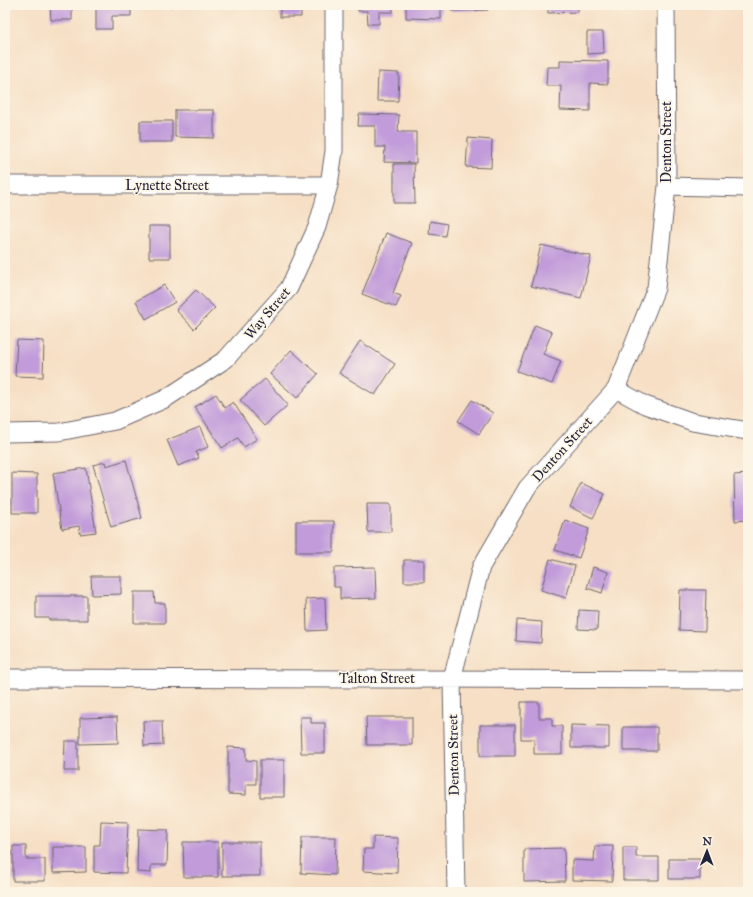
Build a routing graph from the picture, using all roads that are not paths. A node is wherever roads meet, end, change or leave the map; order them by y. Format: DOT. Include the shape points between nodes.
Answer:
graph roads {
  1 [pos="334,5"];
  2 [pos="666,5"];
  3 [pos="5,185"];
  4 [pos="329,185"];
  5 [pos="667,186"];
  6 [pos="748,188"];
  7 [pos="616,389"];
  8 [pos="748,431"];
  9 [pos="5,433"];
  10 [pos="5,678"];
  11 [pos="452,679"];
  12 [pos="748,680"];
  13 [pos="456,892"];
  1 -- 4 [label="street, Way Street" via="334,151"];
  2 -- 5 [label="street, Denton Street"];
  3 -- 4 [label="street, Lynette Street"];
  4 -- 9 [label="street, Way Street" via="317,227 289,288 226,359 165,399 115,421 59,432"];
  5 -- 6 [label="street"];
  5 -- 7 [label="street, Denton Street" via="656,288"];
  7 -- 8 [label="street" via="645,405 693,422"];
  7 -- 11 [label="street, Denton Street" via="527,488 481,567"];
  10 -- 11 [label="street, Talton Street"];
  11 -- 12 [label="street, Talton Street"];
  11 -- 13 [label="street, Denton Street"];
}
